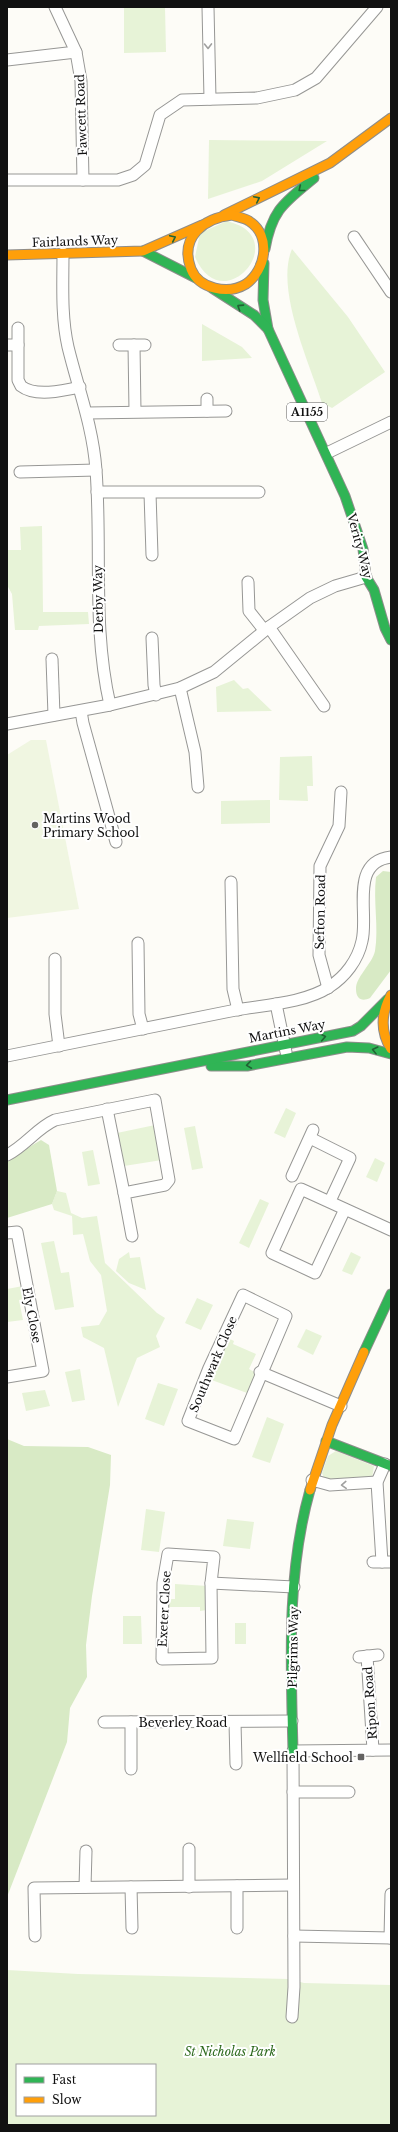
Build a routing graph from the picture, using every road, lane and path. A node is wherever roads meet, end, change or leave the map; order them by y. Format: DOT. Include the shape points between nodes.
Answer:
graph roads {
  1 [pos="55,7"];
  2 [pos="208,7"];
  3 [pos="377,7"];
  4 [pos="76,52"];
  5 [pos="7,60"];
  6 [pos="210,99"];
  7 [pos="391,118"];
  8 [pos="330,164"];
  9 [pos="7,180"];
  10 [pos="83,180"];
  11 [pos="222,216"];
  12 [pos="202,225"];
  13 [pos="354,237"];
  14 [pos="143,251"];
  15 [pos="265,252"];
  16 [pos="63,253"];
  17 [pos="7,255"];
  18 [pos="264,263"];
  19 [pos="196,278"];
  20 [pos="210,287"];
  21 [pos="391,292"];
  22 [pos="18,328"];
  23 [pos="268,329"];
  24 [pos="145,344"];
  25 [pos="13,345"];
  26 [pos="119,345"];
  27 [pos="134,345"];
  28 [pos="80,387"];
  29 [pos="208,399"];
  30 [pos="135,411"];
  31 [pos="208,411"];
  32 [pos="226,411"];
  33 [pos="87,413"];
  34 [pos="391,422"];
  35 [pos="327,453"];
  36 [pos="96,470"];
  37 [pos="20,472"];
  38 [pos="97,492"];
  39 [pos="259,492"];
  40 [pos="150,493"];
  41 [pos="152,555"];
  42 [pos="366,577"];
  43 [pos="248,582"];
  44 [pos="266,628"];
  45 [pos="152,638"];
  46 [pos="391,640"];
  47 [pos="52,659"];
  48 [pos="180,688"];
  49 [pos="156,695"];
  50 [pos="110,705"];
  51 [pos="324,706"];
  52 [pos="81,711"];
  53 [pos="54,716"];
  54 [pos="7,724"];
  55 [pos="198,787"];
  56 [pos="341,792"];
  57 [pos="116,842"];
  58 [pos="391,857"];
  59 [pos="231,882"];
  60 [pos="138,943"];
  61 [pos="55,959"];
  62 [pos="328,988"];
  63 [pos="390,997"];
  64 [pos="276,1004"];
  65 [pos="238,1010"];
  66 [pos="143,1029"];
  67 [pos="284,1044"];
  68 [pos="59,1046"];
  69 [pos="391,1049"];
  70 [pos="391,1054"];
  71 [pos="7,1056"];
  72 [pos="288,1058"];
  73 [pos="179,1066"];
  74 [pos="7,1100"];
  75 [pos="107,1109"];
  76 [pos="7,1155"];
  77 [pos="292,1176"];
  78 [pos="124,1193"];
  79 [pos="330,1201"];
  80 [pos="345,1209"];
  81 [pos="391,1230"];
  82 [pos="7,1233"];
  83 [pos="132,1236"];
  84 [pos="391,1294"];
  85 [pos="260,1372"];
  86 [pos="7,1377"];
  87 [pos="341,1406"];
  88 [pos="326,1441"];
  89 [pos="388,1465"];
  90 [pos="312,1480"];
  91 [pos="377,1482"];
  92 [pos="382,1562"];
  93 [pos="212,1583"];
  94 [pos="294,1587"];
  95 [pos="368,1656"];
  96 [pos="292,1721"];
  97 [pos="104,1722"];
  98 [pos="131,1722"];
  99 [pos="235,1722"];
  100 [pos="373,1750"];
  101 [pos="391,1750"];
  102 [pos="292,1751"];
  103 [pos="236,1764"];
  104 [pos="131,1769"];
  105 [pos="293,1792"];
  106 [pos="349,1792"];
  107 [pos="86,1850"];
  108 [pos="189,1850"];
  109 [pos="293,1885"];
  110 [pos="237,1886"];
  111 [pos="131,1887"];
  112 [pos="189,1887"];
  113 [pos="86,1888"];
  114 [pos="391,1894"];
  115 [pos="132,1928"];
  116 [pos="237,1928"];
  117 [pos="35,1936"];
  118 [pos="294,1936"];
  119 [pos="390,1938"];
  120 [pos="292,2017"];
  1 -- 4 [label="street, Fawcett Road"];
  2 -- 6 [label="street, one-way"];
  3 -- 6 [label="street" via="316,78 295,90 257,98"];
  4 -- 5 [label="street"];
  4 -- 10 [label="street, Fawcett Road" via="81,81"];
  6 -- 10 [label="street" via="182,100 160,114 145,166 133,175 118,180"];
  7 -- 8 [label="main road"];
  11 -- 8 [label="main road, one-way"];
  8 -- 15 [label="main road, one-way" via="277,210 268,230"];
  9 -- 10 [label="street"];
  11 -- 12 [label="main road"];
  11 -- 15 [label="main road" via="241,217 255,225 263,238"];
  14 -- 12 [label="main road, Fairlands Way, one-way"];
  12 -- 19 [label="main road" via="191,238 188,252 190,266"];
  13 -- 21 [label="street"];
  14 -- 16 [label="main road, Fairlands Way"];
  14 -- 19 [label="main road, Fairlands Way"];
  15 -- 18 [label="main road"];
  16 -- 17 [label="main road, Fairlands Way"];
  16 -- 28 [label="street, Derby Way" via="63,306 66,332"];
  18 -- 20 [label="main road" via="247,284 227,290"];
  18 -- 23 [label="main road, Verity Way / A1155" via="263,300"];
  19 -- 20 [label="main road"];
  23 -- 20 [label="main road, Verity Way / A1155, one-way" via="254,316"];
  22 -- 25 [label="street"];
  23 -- 35 [label="main road, Verity Way / A1155"];
  24 -- 27 [label="street"];
  25 -- 28 [label="street" via="18,380 26,390 60,391"];
  26 -- 27 [label="street"];
  27 -- 30 [label="street"];
  28 -- 33 [label="street, Derby Way"];
  29 -- 31 [label="street"];
  30 -- 31 [label="street"];
  30 -- 33 [label="street"];
  31 -- 32 [label="street"];
  33 -- 36 [label="street, Derby Way"];
  34 -- 35 [label="street"];
  35 -- 42 [label="main road, Verity Way / A1155" via="356,524 363,549"];
  36 -- 37 [label="street"];
  36 -- 38 [label="street, Derby Way"];
  38 -- 40 [label="street"];
  38 -- 50 [label="street, Derby Way" via="98,628"];
  39 -- 40 [label="street"];
  40 -- 41 [label="street"];
  42 -- 44 [label="street" via="315,595"];
  42 -- 46 [label="main road, Verity Way / A1155" via="374,590"];
  43 -- 44 [label="street" via="249,611"];
  44 -- 48 [label="street" via="214,672"];
  44 -- 51 [label="street"];
  45 -- 49 [label="street"];
  47 -- 53 [label="street"];
  48 -- 49 [label="street"];
  48 -- 55 [label="street" via="195,752"];
  49 -- 50 [label="street"];
  50 -- 52 [label="street"];
  52 -- 53 [label="street"];
  52 -- 57 [label="street"];
  53 -- 54 [label="street"];
  56 -- 62 [label="street, Sefton Road" via="339,826 320,866 319,955"];
  58 -- 62 [label="street" via="375,862 367,870 364,881 363,935 359,951 344,974"];
  59 -- 65 [label="street" via="233,989"];
  60 -- 66 [label="street" via="139,1014"];
  61 -- 68 [label="street" via="55,1014"];
  62 -- 64 [label="street"];
  67 -- 63 [label="main road, Martins Way, one-way" via="353,1031"];
  63 -- 69 [label="main road, Martins Way" via="382,1022"];
  64 -- 65 [label="street"];
  64 -- 67 [label="street"];
  65 -- 66 [label="street"];
  66 -- 68 [label="street"];
  67 -- 72 [label="street"];
  67 -- 73 [label="main road, Martins Way"];
  68 -- 71 [label="street"];
  70 -- 72 [label="main road, Martins Way, one-way" via="369,1048 347,1047"];
  72 -- 73 [label="main road, Martins Way, one-way" via="247,1066"];
  73 -- 74 [label="main road, Martins Way"];
  75 -- 76 [label="street" via="47,1123 22,1146"];
  75 -- 78 [label="street"];
  75 -- 78 [label="street" via="155,1100 170,1180 165,1185"];
  77 -- 79 [label="street" via="312,1134 350,1158"];
  78 -- 83 [label="street"];
  79 -- 80 [label="street"];
  79 -- 80 [label="street" via="301,1189 272,1253 315,1273"];
  80 -- 81 [label="street"];
  82 -- 86 [label="street, Ely Close" via="17,1232 43,1371"];
  84 -- 87 [label="main road, Pilgrims Way"];
  85 -- 85 [label="street, Southwark Close" via="234,1439 188,1421 243,1295 286,1316"];
  85 -- 87 [label="street"];
  87 -- 88 [label="main road, Pilgrims Way"];
  88 -- 89 [label="main road"];
  88 -- 90 [label="main road, Pilgrims Way"];
  89 -- 91 [label="street"];
  91 -- 90 [label="street, one-way" via="330,1485"];
  90 -- 94 [label="main road, Pilgrims Way" via="300,1531"];
  91 -- 92 [label="street"];
  93 -- 93 [label="street, Exeter Close" via="212,1658 162,1659 163,1583 168,1554 214,1553"];
  93 -- 94 [label="street"];
  94 -- 96 [label="main road, Pilgrims Way"];
  95 -- 100 [label="street, Ripon Road"];
  96 -- 99 [label="street, Beverley Road"];
  96 -- 102 [label="main road, Pilgrims Way"];
  97 -- 98 [label="street, Beverley Road"];
  98 -- 99 [label="street, Beverley Road"];
  98 -- 104 [label="street, Beverley Road"];
  99 -- 103 [label="street, Beverley Road"];
  100 -- 101 [label="street, Ripon Road"];
  100 -- 102 [label="street, Ripon Road"];
  102 -- 105 [label="street, Pilgrims Way"];
  105 -- 106 [label="street"];
  105 -- 109 [label="street, Pilgrims Way"];
  107 -- 113 [label="street"];
  108 -- 112 [label="street"];
  109 -- 110 [label="street"];
  109 -- 118 [label="street, Pilgrims Way"];
  110 -- 112 [label="street"];
  110 -- 116 [label="street"];
  111 -- 112 [label="street"];
  111 -- 113 [label="street"];
  111 -- 115 [label="street"];
  113 -- 117 [label="street" via="34,1888"];
  114 -- 119 [label="street"];
  118 -- 119 [label="street"];
  118 -- 120 [label="street, Pilgrims Way"];
}
